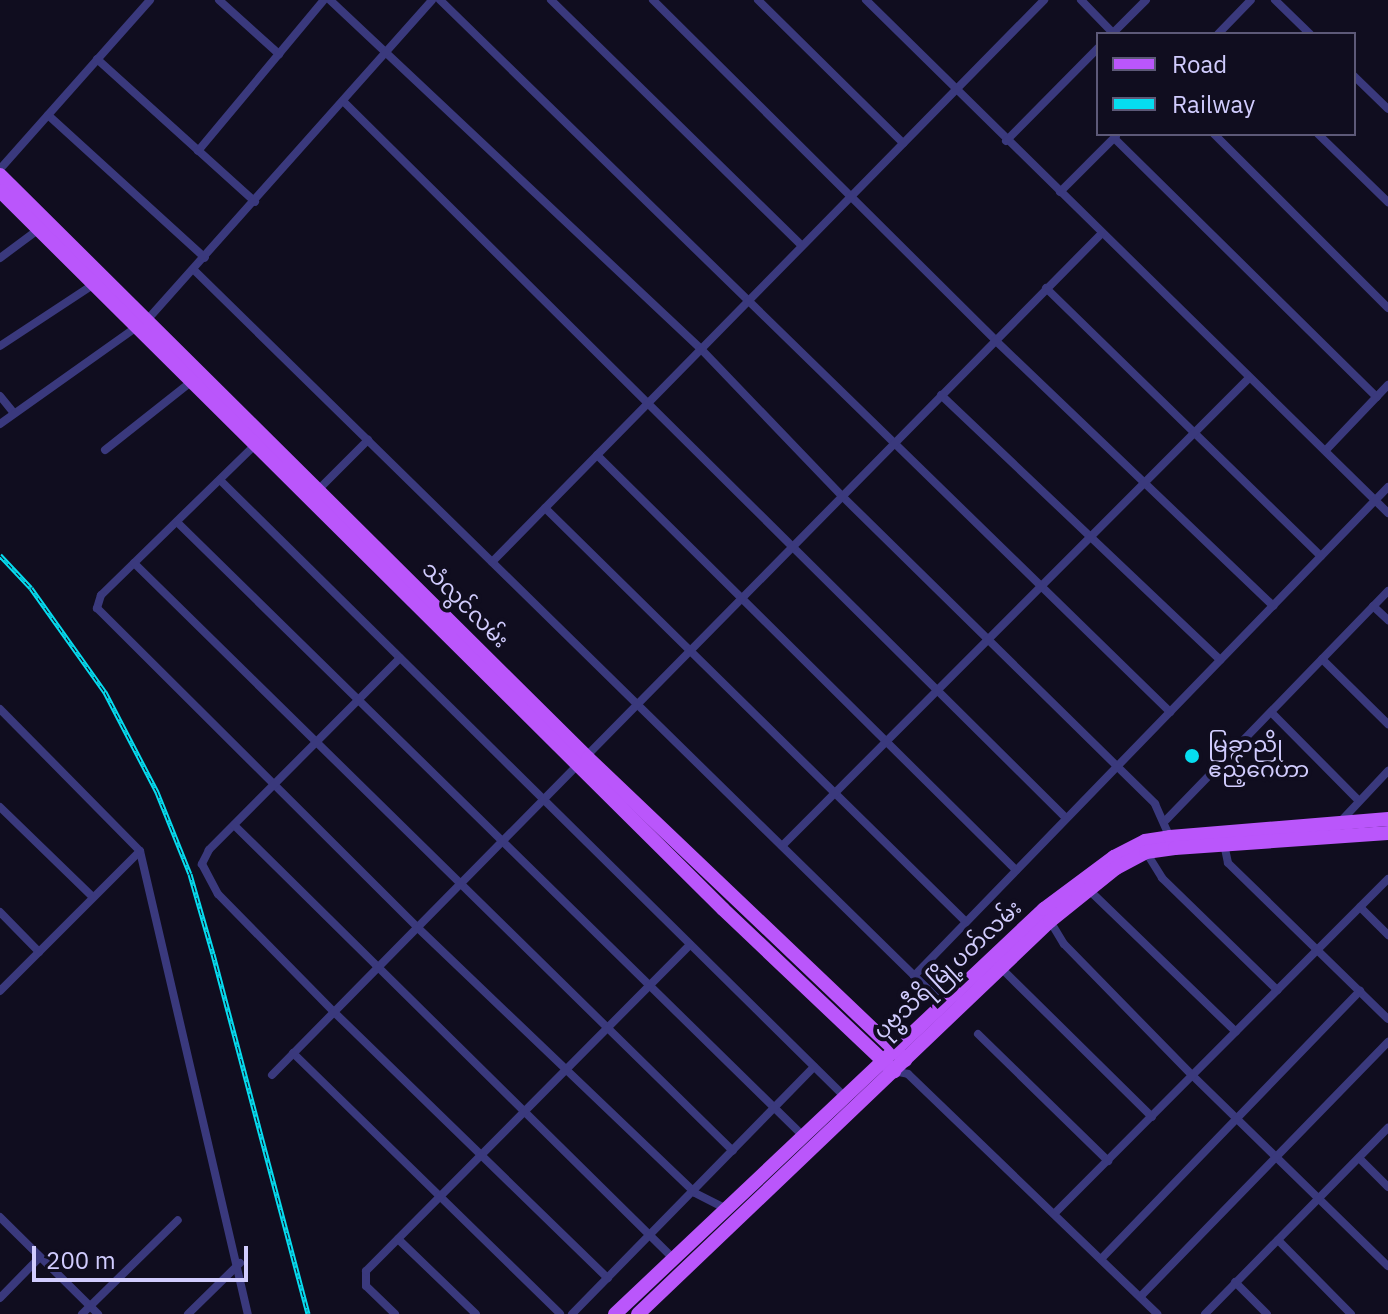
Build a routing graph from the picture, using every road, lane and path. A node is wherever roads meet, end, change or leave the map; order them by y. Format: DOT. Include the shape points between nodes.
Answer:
graph roads {
  1 [pos="150,0"];
  2 [pos="219,0"];
  3 [pos="324,0"];
  4 [pos="330,0"];
  5 [pos="432,0"];
  6 [pos="440,0"];
  7 [pos="551,0"];
  8 [pos="653,0"];
  9 [pos="758,0"];
  10 [pos="866,0"];
  11 [pos="1044,0"];
  12 [pos="1081,0"];
  13 [pos="1146,0"];
  14 [pos="1251,0"];
  15 [pos="1275,0"];
  16 [pos="1111,32"];
  17 [pos="1115,32"];
  18 [pos="1220,32"];
  19 [pos="1308,32"];
  20 [pos="1096,50"];
  21 [pos="388,51"];
  22 [pos="279,54"];
  23 [pos="97,59"];
  24 [pos="1356,78"];
  25 [pos="956,89"];
  26 [pos="343,101"];
  27 [pos="1388,109"];
  28 [pos="48,115"];
  29 [pos="1116,136"];
  30 [pos="1216,136"];
  31 [pos="1320,136"];
  32 [pos="1006,141"];
  33 [pos="903,143"];
  34 [pos="198,151"];
  35 [pos="0,172"];
  36 [pos="0,191"];
  37 [pos="1060,192"];
  38 [pos="852,195"];
  39 [pos="255,202"];
  40 [pos="1388,202"];
  41 [pos="39,229"];
  42 [pos="1101,234"];
  43 [pos="802,246"];
  44 [pos="0,258"];
  45 [pos="205,258"];
  46 [pos="194,270"];
  47 [pos="94,284"];
  48 [pos="1046,288"];
  49 [pos="751,298"];
  50 [pos="1388,308"];
  51 [pos="143,323"];
  52 [pos="995,340"];
  53 [pos="0,346"];
  54 [pos="701,349"];
  55 [pos="1249,378"];
  56 [pos="192,381"];
  57 [pos="1388,385"];
  58 [pos="941,395"];
  59 [pos="0,396"];
  60 [pos="1377,397"];
  61 [pos="648,403"];
  62 [pos="14,413"];
  63 [pos="0,424"];
  64 [pos="1196,432"];
  65 [pos="260,439"];
  66 [pos="368,440"];
  67 [pos="896,440"];
  68 [pos="105,450"];
  69 [pos="1326,450"];
  70 [pos="597,455"];
  71 [pos="220,480"];
  72 [pos="1145,483"];
  73 [pos="1388,487"];
  74 [pos="318,490"];
  75 [pos="842,496"];
  76 [pos="1375,500"];
  77 [pos="545,508"];
  78 [pos="1388,513"];
  79 [pos="178,523"];
  80 [pos="1092,536"];
  81 [pos="792,546"];
  82 [pos="1321,556"];
  83 [pos="492,562"];
  84 [pos="134,563"];
  85 [pos="1043,586"];
  86 [pos="1388,591"];
  87 [pos="740,600"];
  88 [pos="1273,606"];
  89 [pos="1373,606"];
  90 [pos="1388,620"];
  91 [pos="988,641"];
  92 [pos="690,651"];
  93 [pos="400,658"];
  94 [pos="1322,659"];
  95 [pos="1220,660"];
  96 [pos="935,693"];
  97 [pos="357,698"];
  98 [pos="638,704"];
  99 [pos="0,709"];
  100 [pos="1170,712"];
  101 [pos="1271,712"];
  102 [pos="1388,724"];
  103 [pos="316,740"];
  104 [pos="886,742"];
  105 [pos="583,762"];
  106 [pos="1118,766"];
  107 [pos="1388,771"];
  108 [pos="273,784"];
  109 [pos="837,792"];
  110 [pos="544,800"];
  111 [pos="1359,801"];
  112 [pos="0,807"];
  113 [pos="1066,818"];
  114 [pos="1388,819"];
  115 [pos="1166,820"];
  116 [pos="1341,821"];
  117 [pos="234,825"];
  118 [pos="1323,828"];
  119 [pos="1388,833"];
  120 [pos="1170,837"];
  121 [pos="503,841"];
  122 [pos="1224,844"];
  123 [pos="782,846"];
  124 [pos="140,851"];
  125 [pos="1146,852"];
  126 [pos="1016,870"];
  127 [pos="1388,879"];
  128 [pos="463,882"];
  129 [pos="1089,890"];
  130 [pos="93,897"];
  131 [pos="1360,907"];
  132 [pos="0,912"];
  133 [pos="1047,915"];
  134 [pos="966,922"];
  135 [pos="418,928"];
  136 [pos="1388,935"];
  137 [pos="690,945"];
  138 [pos="1316,951"];
  139 [pos="39,952"];
  140 [pos="1001,968"];
  141 [pos="376,970"];
  142 [pos="914,976"];
  143 [pos="648,984"];
  144 [pos="1277,990"];
  145 [pos="0,991"];
  146 [pos="1360,991"];
  147 [pos="943,1004"];
  148 [pos="334,1012"];
  149 [pos="1388,1019"];
  150 [pos="607,1026"];
  151 [pos="1236,1032"];
  152 [pos="978,1034"];
  153 [pos="1388,1042"];
  154 [pos="293,1053"];
  155 [pos="897,1063"];
  156 [pos="814,1067"];
  157 [pos="564,1068"];
  158 [pos="272,1075"];
  159 [pos="1193,1076"];
  160 [pos="844,1096"];
  161 [pos="775,1108"];
  162 [pos="523,1113"];
  163 [pos="1152,1117"];
  164 [pos="1235,1118"];
  165 [pos="1388,1128"];
  166 [pos="802,1135"];
  167 [pos="733,1151"];
  168 [pos="479,1156"];
  169 [pos="1276,1157"];
  170 [pos="1359,1158"];
  171 [pos="1108,1161"];
  172 [pos="1388,1187"];
  173 [pos="695,1193"];
  174 [pos="441,1195"];
  175 [pos="1319,1199"];
  176 [pos="725,1208"];
  177 [pos="1054,1214"];
  178 [pos="0,1217"];
  179 [pos="178,1220"];
  180 [pos="651,1237"];
  181 [pos="398,1239"];
  182 [pos="1278,1240"];
  183 [pos="40,1257"];
  184 [pos="673,1258"];
  185 [pos="1101,1259"];
  186 [pos="240,1263"];
  187 [pos="1388,1266"];
  188 [pos="608,1278"];
  189 [pos="1235,1282"];
  190 [pos="1140,1297"];
  191 [pos="0,1298"];
  192 [pos="90,1306"];
  193 [pos="82,1314"];
  194 [pos="98,1314"];
  195 [pos="188,1314"];
  196 [pos="248,1314"];
  197 [pos="395,1314"];
  198 [pos="476,1314"];
  199 [pos="560,1314"];
  200 [pos="572,1314"];
  201 [pos="615,1314"];
  202 [pos="638,1314"];
  203 [pos="1157,1314"];
  204 [pos="1205,1314"];
  205 [pos="1267,1314"];
  206 [pos="1351,1314"];
  1 -- 23 [label="street"];
  2 -- 22 [label="street"];
  3 -- 22 [label="street"];
  4 -- 21 [label="street"];
  5 -- 21 [label="street"];
  6 -- 49 [label="street"];
  7 -- 43 [label="street"];
  8 -- 38 [label="street"];
  9 -- 33 [label="street"];
  10 -- 25 [label="street"];
  11 -- 25 [label="street"];
  12 -- 16 [label="street"];
  13 -- 17 [label="street"];
  14 -- 18 [label="street"];
  15 -- 19 [label="street"];
  20 -- 32 [label="street"];
  21 -- 26 [label="street"];
  21 -- 54 [label="street"];
  22 -- 34 [label="street"];
  23 -- 28 [label="street"];
  23 -- 34 [label="street"];
  24 -- 27 [label="street"];
  25 -- 32 [label="street"];
  25 -- 33 [label="street"];
  26 -- 39 [label="street"];
  26 -- 61 [label="street"];
  28 -- 35 [label="street"];
  28 -- 45 [label="street"];
  29 -- 37 [label="street"];
  29 -- 60 [label="street"];
  30 -- 50 [label="street"];
  31 -- 40 [label="street"];
  32 -- 37 [label="street"];
  33 -- 38 [label="street"];
  34 -- 39 [label="street"];
  35 -- 51 [label="main road, သံလွင်လမ်း"];
  36 -- 41 [label="main road, သံလွင်လမ်း"];
  37 -- 42 [label="street"];
  38 -- 43 [label="street"];
  38 -- 52 [label="street"];
  39 -- 45 [label="street"];
  41 -- 44 [label="street"];
  41 -- 47 [label="main road, သံလွင်လမ်း"];
  42 -- 48 [label="street"];
  42 -- 55 [label="street"];
  43 -- 49 [label="street"];
  45 -- 46 [label="street"];
  46 -- 51 [label="street"];
  46 -- 66 [label="street"];
  47 -- 51 [label="main road, သံလွင်လမ်း"];
  47 -- 53 [label="street"];
  48 -- 52 [label="street"];
  48 -- 64 [label="street"];
  49 -- 54 [label="street"];
  49 -- 67 [label="street"];
  51 -- 56 [label="main road, သံလွင်လမ်း"];
  51 -- 62 [label="street"];
  51 -- 65 [label="main road, သံလွင်လမ်း"];
  52 -- 58 [label="street"];
  52 -- 72 [label="street"];
  54 -- 61 [label="street"];
  54 -- 75 [label="street"];
  55 -- 64 [label="street"];
  55 -- 69 [label="street"];
  56 -- 65 [label="main road, သံလွင်လမ်း"];
  56 -- 68 [label="street"];
  57 -- 60 [label="street"];
  58 -- 67 [label="street"];
  58 -- 80 [label="street"];
  59 -- 62 [label="street"];
  60 -- 69 [label="street"];
  61 -- 70 [label="street"];
  61 -- 81 [label="street"];
  62 -- 63 [label="street"];
  64 -- 72 [label="street"];
  64 -- 82 [label="street"];
  65 -- 71 [label="street"];
  65 -- 74 [label="main road, သံလွင်လမ်း"];
  65 -- 105 [label="main road, သံလွင်လမ်း"];
  66 -- 74 [label="street"];
  66 -- 83 [label="street"];
  67 -- 75 [label="street"];
  67 -- 85 [label="street"];
  69 -- 76 [label="street"];
  70 -- 77 [label="street"];
  70 -- 87 [label="street"];
  71 -- 79 [label="street"];
  71 -- 93 [label="street"];
  72 -- 80 [label="street"];
  72 -- 88 [label="street"];
  73 -- 76 [label="street"];
  74 -- 105 [label="main road, သံလွင်လမ်း"];
  75 -- 81 [label="street"];
  75 -- 91 [label="street"];
  76 -- 78 [label="street"];
  76 -- 82 [label="street"];
  77 -- 83 [label="street"];
  77 -- 92 [label="street"];
  79 -- 84 [label="street"];
  79 -- 97 [label="street"];
  80 -- 85 [label="street"];
  80 -- 95 [label="street"];
  81 -- 87 [label="street"];
  81 -- 96 [label="street"];
  82 -- 88 [label="street"];
  83 -- 98 [label="street"];
  84 -- 103 [label="street"];
  84 -- 108 [label="street" via="101,595 97,608"];
  85 -- 91 [label="street"];
  85 -- 100 [label="street"];
  86 -- 89 [label="street"];
  87 -- 92 [label="street"];
  87 -- 104 [label="street"];
  88 -- 95 [label="street"];
  89 -- 90 [label="street"];
  89 -- 94 [label="street"];
  91 -- 96 [label="street"];
  91 -- 106 [label="street"];
  92 -- 98 [label="street"];
  92 -- 109 [label="street"];
  93 -- 97 [label="street"];
  93 -- 110 [label="street"];
  94 -- 101 [label="street"];
  94 -- 102 [label="street"];
  95 -- 100 [label="street"];
  96 -- 104 [label="street"];
  96 -- 113 [label="street"];
  97 -- 103 [label="street"];
  97 -- 121 [label="street"];
  98 -- 105 [label="street"];
  98 -- 123 [label="street"];
  99 -- 124 [label="street"];
  100 -- 106 [label="street"];
  101 -- 111 [label="street"];
  101 -- 115 [label="street"];
  103 -- 108 [label="street"];
  103 -- 128 [label="street"];
  104 -- 109 [label="street"];
  104 -- 126 [label="street"];
  105 -- 110 [label="street"];
  105 -- 155 [label="main road, သံလွင်လမ်း"];
  106 -- 113 [label="street"];
  106 -- 115 [label="street"];
  107 -- 111 [label="street"];
  108 -- 117 [label="street"];
  108 -- 135 [label="street"];
  109 -- 123 [label="street"];
  109 -- 134 [label="street"];
  110 -- 121 [label="street"];
  110 -- 137 [label="street"];
  111 -- 116 [label="street"];
  112 -- 130 [label="street"];
  113 -- 126 [label="street"];
  114 -- 116 [label="main road, ပုဗ္ဗသီရိ မြို့ပတ်လမ်း"];
  115 -- 120 [label="street"];
  116 -- 118 [label="main road, ပုဗ္ဗသီရိ မြို့ပတ်လမ်း"];
  117 -- 141 [label="street"];
  117 -- 148 [label="street" via="204,858 210,882"];
  118 -- 119 [label="main road, ပုဗ္ဗသီရိ မြို့ပတ်လမ်း"];
  118 -- 120 [label="main road, ပုဗ္ဗသီရိ မြို့ပတ်လမ်း"];
  118 -- 122 [label="main road, ပုဗ္ဗသီရိ မြို့ပတ်လမ်း"];
  120 -- 133 [label="main road, ပုဗ္ဗသီရိ မြို့ပတ်လမ်း" via="1145,841 1114,857"];
  121 -- 128 [label="street"];
  121 -- 143 [label="street"];
  122 -- 125 [label="main road, ပုဗ္ဗသီရိ မြို့ပတ်လမ်း"];
  122 -- 138 [label="street" via="1228,863"];
  123 -- 142 [label="street"];
  124 -- 130 [label="street"];
  124 -- 186 [label="street"];
  125 -- 129 [label="main road, ပုဗ္ဗသီရိ မြို့ပတ်လမ်း"];
  125 -- 144 [label="street" via="1162,878"];
  126 -- 134 [label="street"];
  127 -- 131 [label="street"];
  128 -- 135 [label="street"];
  128 -- 150 [label="street"];
  129 -- 133 [label="main road, ပုဗ္ဗသီရိ မြို့ပတ်လမ်း"];
  129 -- 151 [label="street"];
  130 -- 139 [label="street"];
  131 -- 136 [label="street"];
  131 -- 138 [label="street"];
  132 -- 139 [label="street"];
  133 -- 140 [label="main road, ပုဗ္ဗသီရိ မြို့ပတ်လမ်း"];
  133 -- 147 [label="main road, ပုဗ္ဗသီရိ မြို့ပတ်လမ်း"];
  133 -- 159 [label="street" via="1064,944"];
  134 -- 142 [label="street"];
  135 -- 141 [label="street"];
  135 -- 157 [label="street"];
  137 -- 143 [label="street"];
  137 -- 156 [label="street"];
  138 -- 144 [label="street"];
  138 -- 146 [label="street"];
  139 -- 145 [label="street"];
  140 -- 155 [label="main road, ပုဗ္ဗသီရိ မြို့ပတ်လမ်း"];
  140 -- 163 [label="street"];
  141 -- 148 [label="street"];
  141 -- 162 [label="street"];
  142 -- 147 [label="street"];
  143 -- 150 [label="street"];
  143 -- 161 [label="street"];
  144 -- 151 [label="street"];
  146 -- 149 [label="street"];
  146 -- 164 [label="street"];
  147 -- 155 [label="main road, ပုဗ္ဗသီရိ မြို့ပတ်လမ်း"];
  148 -- 154 [label="street"];
  148 -- 168 [label="street"];
  150 -- 157 [label="street"];
  150 -- 167 [label="street"];
  151 -- 159 [label="street"];
  152 -- 171 [label="street"];
  153 -- 169 [label="street"];
  154 -- 158 [label="street"];
  154 -- 174 [label="street"];
  155 -- 160 [label="main road, ပုဗ္ဗသီရိ မြို့ပတ်လမ်း"];
  155 -- 177 [label="street"];
  155 -- 202 [label="main road, ပုဗ္ဗသီရိ မြို့ပတ်လမ်း"];
  156 -- 160 [label="street"];
  156 -- 161 [label="street"];
  157 -- 162 [label="street"];
  157 -- 173 [label="street"];
  159 -- 163 [label="street"];
  159 -- 164 [label="street"];
  160 -- 166 [label="main road, ပုဗ္ဗသီရိ မြို့ပတ်လမ်း"];
  161 -- 166 [label="street"];
  161 -- 167 [label="street"];
  162 -- 168 [label="street"];
  162 -- 180 [label="street"];
  163 -- 171 [label="street"];
  164 -- 169 [label="street"];
  164 -- 185 [label="street"];
  165 -- 170 [label="street"];
  166 -- 176 [label="main road, ပုဗ္ဗသီရိ မြို့ပတ်လမ်း"];
  167 -- 173 [label="street"];
  168 -- 174 [label="street"];
  168 -- 188 [label="street"];
  169 -- 175 [label="street"];
  169 -- 190 [label="street"];
  170 -- 172 [label="street"];
  170 -- 175 [label="street"];
  171 -- 177 [label="street"];
  173 -- 176 [label="street"];
  173 -- 180 [label="street"];
  174 -- 181 [label="street"];
  174 -- 199 [label="street"];
  175 -- 182 [label="street"];
  175 -- 187 [label="street"];
  176 -- 184 [label="main road, ပုဗ္ဗသီရိ မြို့ပတ်လမ်း"];
  177 -- 185 [label="street"];
  178 -- 183 [label="street"];
  179 -- 192 [label="street"];
  180 -- 184 [label="street"];
  180 -- 188 [label="street"];
  181 -- 197 [label="street" via="363,1278"];
  181 -- 198 [label="street"];
  182 -- 189 [label="street"];
  182 -- 206 [label="street"];
  183 -- 191 [label="street"];
  183 -- 192 [label="street"];
  184 -- 201 [label="main road, ပုဗ္ဗသီရိ မြို့ပတ်လမ်း"];
  185 -- 190 [label="street"];
  186 -- 195 [label="street"];
  186 -- 196 [label="street"];
  188 -- 200 [label="street"];
  189 -- 204 [label="street"];
  189 -- 205 [label="street"];
  190 -- 203 [label="street"];
  192 -- 193 [label="street"];
  192 -- 194 [label="street"];
}
